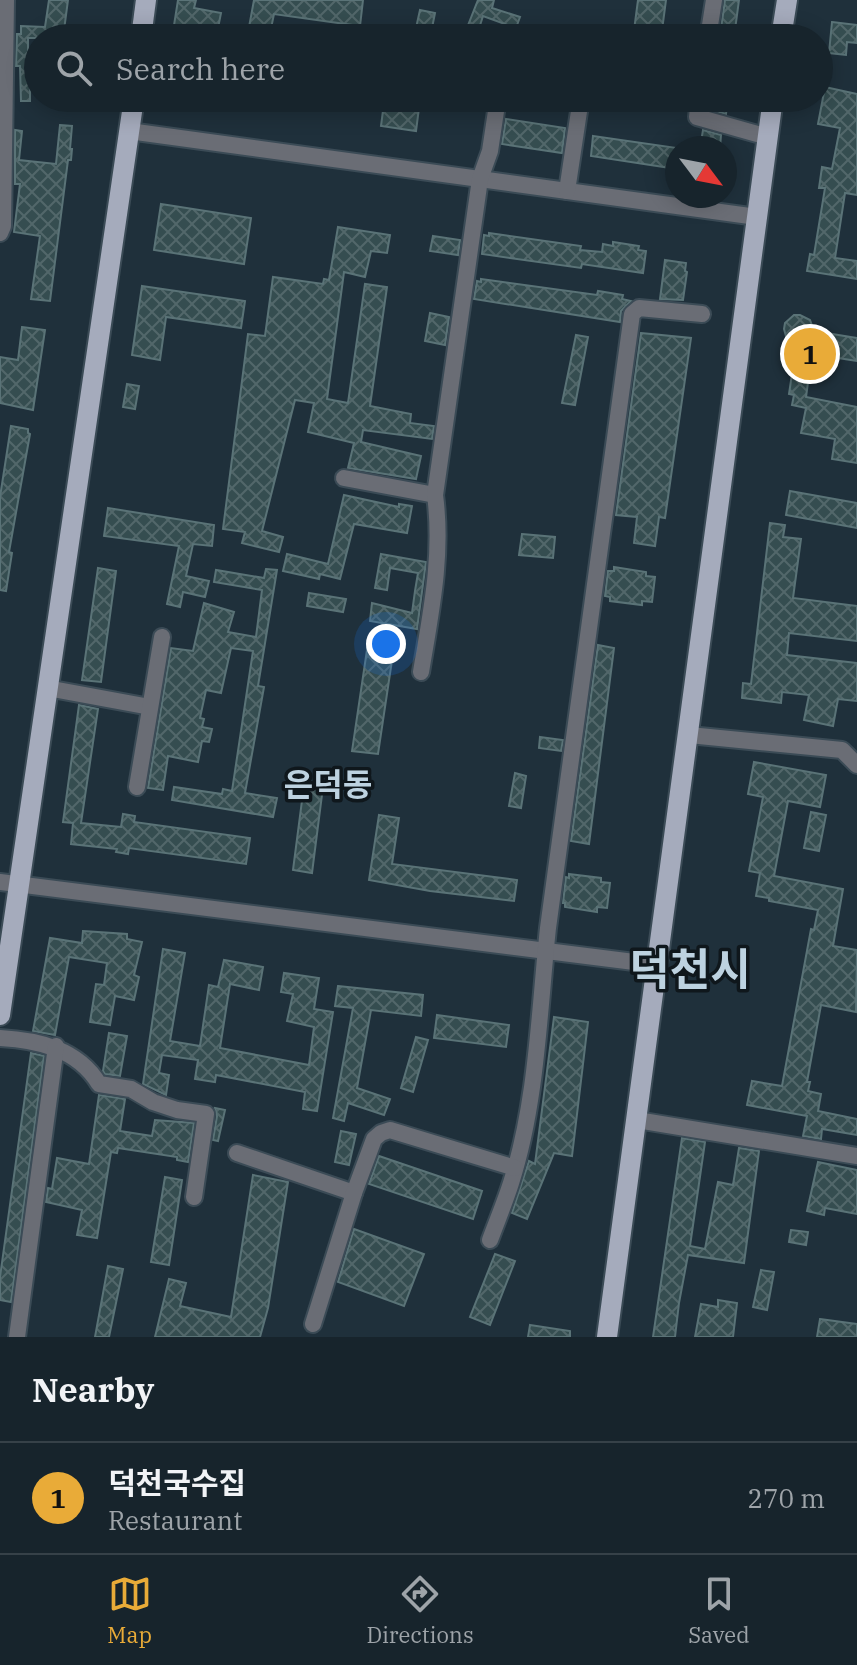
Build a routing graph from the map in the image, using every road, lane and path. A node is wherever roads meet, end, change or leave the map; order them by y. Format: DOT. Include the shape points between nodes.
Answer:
graph roads {
  1 [pos="6,0"];
  2 [pos="146,0"];
  3 [pos="714,0"];
  4 [pos="787,0"];
  5 [pos="143,24"];
  6 [pos="710,24"];
  7 [pos="783,24"];
  8 [pos="132,112"];
  9 [pos="496,112"];
  10 [pos="579,112"];
  11 [pos="698,112"];
  12 [pos="771,112"];
  13 [pos="129,131"];
  14 [pos="768,137"];
  15 [pos="480,179"];
  16 [pos="567,191"];
  17 [pos="757,217"];
  18 [pos="0,233"];
  19 [pos="702,314"];
  20 [pos="344,478"];
  21 [pos="435,495"];
  22 [pos="162,637"];
  23 [pos="421,672"];
  24 [pos="47,688"];
  25 [pos="150,707"];
  26 [pos="689,735"];
  27 [pos="857,765"];
  28 [pos="137,787"];
  29 [pos="9,884"];
  30 [pos="545,951"];
  31 [pos="658,965"];
  32 [pos="0,1015"];
  33 [pos="0,1038"];
  34 [pos="56,1046"];
  35 [pos="637,1120"];
  36 [pos="237,1153"];
  37 [pos="857,1156"];
  38 [pos="515,1168"];
  39 [pos="354,1193"];
  40 [pos="194,1197"];
  41 [pos="490,1240"];
  42 [pos="313,1324"];
  43 [pos="17,1337"];
  44 [pos="607,1337"];
  1 -- 18 [label="street"];
  2 -- 5 [label="main road"];
  3 -- 6 [label="street"];
  4 -- 7 [label="main road"];
  8 -- 13 [label="main road"];
  9 -- 15 [label="street"];
  10 -- 16 [label="street"];
  11 -- 14 [label="street" via="697,117"];
  12 -- 14 [label="main road"];
  13 -- 15 [label="street"];
  13 -- 24 [label="main road"];
  14 -- 17 [label="main road"];
  15 -- 16 [label="street"];
  15 -- 21 [label="street"];
  16 -- 17 [label="street"];
  17 -- 26 [label="main road"];
  19 -- 30 [label="street" via="639,308 632,314"];
  20 -- 21 [label="street"];
  21 -- 23 [label="street" via="439,562"];
  22 -- 25 [label="street"];
  24 -- 25 [label="street"];
  24 -- 29 [label="main road"];
  25 -- 28 [label="street"];
  26 -- 27 [label="street" via="842,750"];
  26 -- 31 [label="main road"];
  29 -- 30 [label="street"];
  29 -- 32 [label="main road"];
  30 -- 31 [label="street"];
  30 -- 38 [label="street"];
  31 -- 35 [label="main road"];
  33 -- 34 [label="street"];
  34 -- 40 [label="street" via="99,1084 206,1114"];
  34 -- 43 [label="street"];
  35 -- 37 [label="street"];
  35 -- 44 [label="main road"];
  36 -- 39 [label="street"];
  38 -- 39 [label="street" via="390,1130 374,1139"];
  38 -- 41 [label="street"];
  39 -- 42 [label="street"];
}
